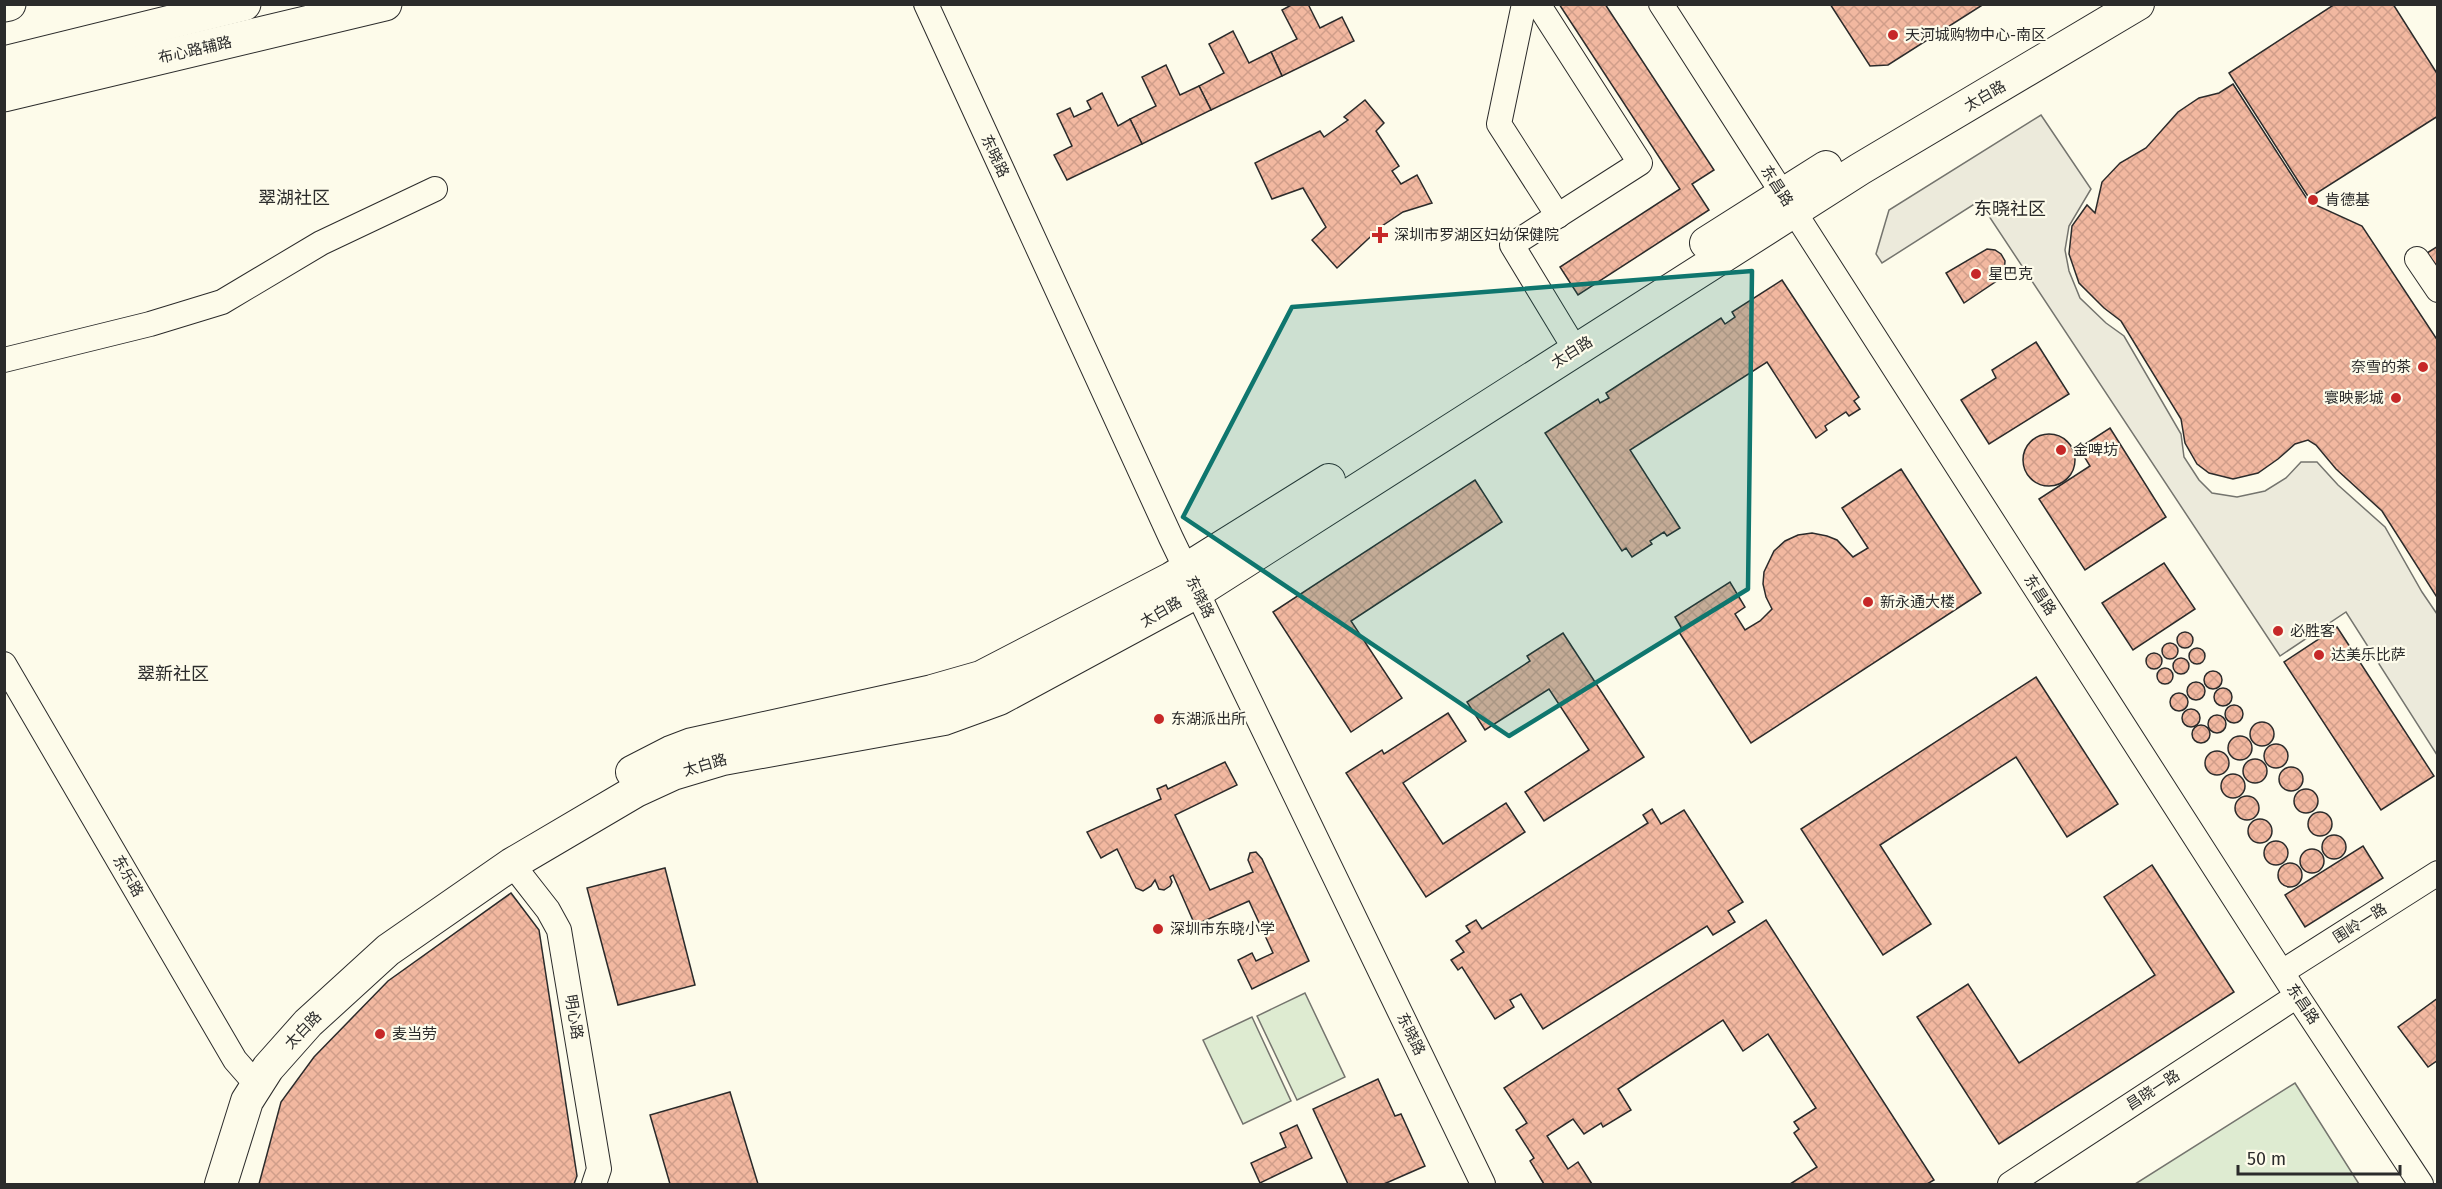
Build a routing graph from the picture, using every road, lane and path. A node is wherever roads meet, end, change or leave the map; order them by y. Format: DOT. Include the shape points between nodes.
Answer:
graph roads {
  1 [pos="244,4"];
  2 [pos="385,4"];
  3 [pos="926,4"];
  4 [pos="1524,4"];
  5 [pos="1538,4"];
  6 [pos="1661,4"];
  7 [pos="2097,4"];
  8 [pos="2138,4"];
  9 [pos="4,63"];
  10 [pos="4,95"];
  11 [pos="435,189"];
  12 [pos="1788,203"];
  13 [pos="1557,216"];
  14 [pos="2417,259"];
  15 [pos="2438,290"];
  16 [pos="1570,340"];
  17 [pos="4,360"];
  18 [pos="1192,581"];
  19 [pos="4,664"];
  20 [pos="512,864"];
  21 [pos="2438,873"];
  22 [pos="2282,972"];
  23 [pos="2297,996"];
  24 [pos="250,1077"];
  25 [pos="198,1185"];
  26 [pos="220,1185"];
  27 [pos="594,1185"];
  28 [pos="1484,1185"];
  29 [pos="2010,1185"];
  30 [pos="2421,1185"];
  1 -- 9 [label="highway"];
  2 -- 10 [label="highway, 布心路辅路"];
  3 -- 18 [label="street, 东晓路"];
  4 -- 13 [label="street" via="1499,124"];
  5 -- 13 [label="street" via="1640,163"];
  6 -- 12 [label="street, 东昌路"];
  7 -- 12 [label="main road, 太白路"];
  8 -- 12 [label="main road, 太白路" via="1860,170"];
  11 -- 17 [label="street" via="321,243 222,302"];
  12 -- 16 [label="main road, 太白路"];
  12 -- 22 [label="street, 东昌路"];
  13 -- 16 [label="street" via="1512,245"];
  14 -- 15 [label="street"];
  16 -- 18 [label="main road, 太白路"];
  18 -- 20 [label="main road, 太白路" via="1153,617 986,705 936,721 723,759 673,774 636,791"];
  18 -- 24 [label="main road, 太白路" via="963,684 692,744 647,764 389,925 276,1029"];
  18 -- 28 [label="street, 东晓路"];
  19 -- 24 [label="street, 东乐路"];
  20 -- 24 [label="main road, 太白路" via="388,950"];
  20 -- 27 [label="street, 明心路" via="559,930 599,1169"];
  21 -- 22 [label="street, 围岭一路"];
  22 -- 23 [label="street, 东昌路"];
  23 -- 29 [label="street, 昌晓一路"];
  23 -- 30 [label="street, 东昌路"];
  24 -- 25 [label="main road, 太白路" via="230,1089"];
  24 -- 26 [label="main road, 太白路"];
}
